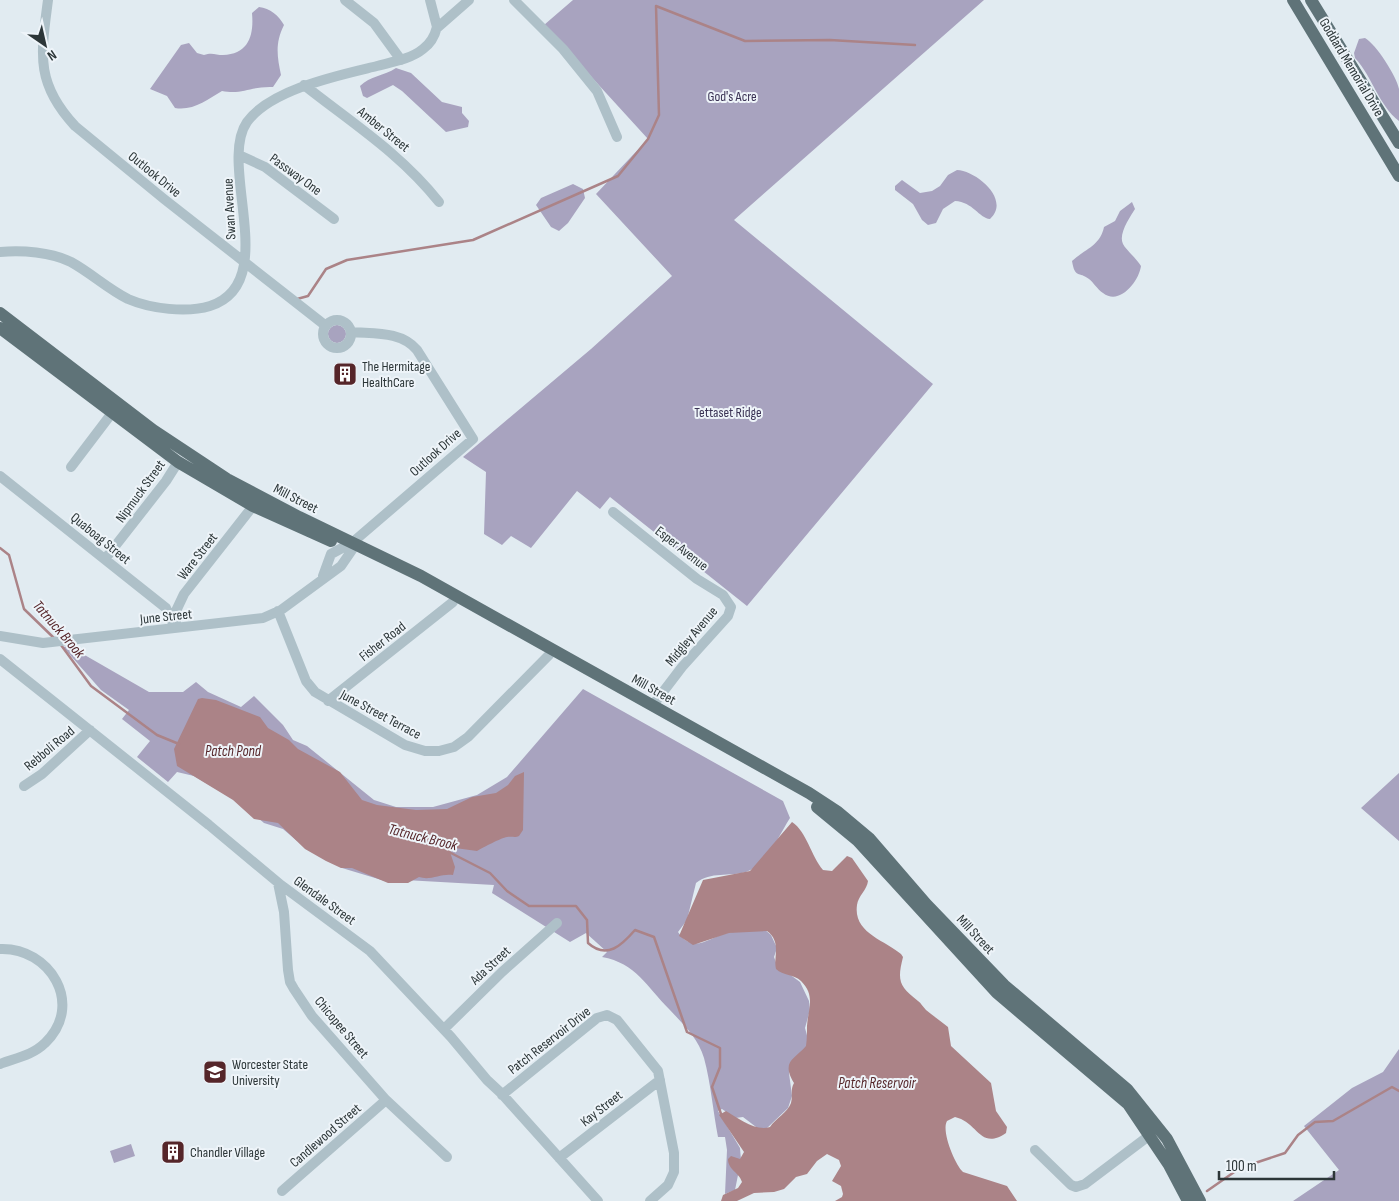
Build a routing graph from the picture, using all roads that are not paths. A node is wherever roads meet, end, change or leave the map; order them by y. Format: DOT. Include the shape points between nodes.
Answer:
graph roads {
  1 [pos="48,0"];
  2 [pos="345,0"];
  3 [pos="430,0"];
  4 [pos="469,0"];
  5 [pos="514,0"];
  6 [pos="1293,0"];
  7 [pos="1311,0"];
  8 [pos="437,28"];
  9 [pos="401,60"];
  10 [pos="304,85"];
  11 [pos="617,137"];
  12 [pos="1399,143"];
  13 [pos="239,155"];
  14 [pos="1399,176"];
  15 [pos="439,202"];
  16 [pos="334,220"];
  17 [pos="0,252"];
  18 [pos="244,263"];
  19 [pos="0,312"];
  20 [pos="326,326"];
  21 [pos="0,328"];
  22 [pos="352,332"];
  23 [pos="112,413"];
  24 [pos="178,462"];
  25 [pos="71,467"];
  26 [pos="0,476"];
  27 [pos="253,506"];
  28 [pos="613,512"];
  29 [pos="350,546"];
  30 [pos="105,559"];
  31 [pos="323,576"];
  32 [pos="453,602"];
  33 [pos="731,607"];
  34 [pos="278,611"];
  35 [pos="175,628"];
  36 [pos="0,636"];
  37 [pos="549,655"];
  38 [pos="0,659"];
  39 [pos="328,701"];
  40 [pos="653,705"];
  41 [pos="90,730"];
  42 [pos="24,786"];
  43 [pos="889,869"];
  44 [pos="278,883"];
  45 [pos="557,923"];
  46 [pos="0,949"];
  47 [pos="444,1029"];
  48 [pos="0,1064"];
  49 [pos="660,1080"];
  50 [pos="502,1095"];
  51 [pos="386,1100"];
  52 [pos="1150,1135"];
  53 [pos="1036,1150"];
  54 [pos="448,1157"];
  55 [pos="559,1158"];
  56 [pos="282,1191"];
  57 [pos="598,1201"];
  58 [pos="650,1201"];
  59 [pos="1188,1201"];
  60 [pos="1200,1201"];
  1 -- 18 [label="street, Outlook Drive" via="42,46 46,79 57,105 81,130"];
  2 -- 9 [label="street" via="374,23"];
  3 -- 8 [label="street"];
  4 -- 8 [label="street, Swan Avenue"];
  5 -- 11 [label="street" via="563,49 597,91"];
  6 -- 14 [label="main road, Goddard Memorial Drive"];
  7 -- 12 [label="main road, Goddard Memorial Drive"];
  8 -- 9 [label="street, Swan Avenue" via="424,48"];
  9 -- 10 [label="street, Swan Avenue"];
  10 -- 13 [label="street, Swan Avenue" via="253,116 241,135"];
  10 -- 15 [label="street, Amber Street" via="391,151"];
  13 -- 16 [label="street, Passway One" via="265,167"];
  13 -- 18 [label="street, Swan Avenue" via="245,212"];
  17 -- 18 [label="street, Swan Avenue" via="53,256 70,262 127,298 180,309 208,306 228,296 240,281"];
  18 -- 20 [label="street, Outlook Drive"];
  19 -- 29 [label="main road, Mill Street" via="198,461"];
  20 -- 22 [label="street" via="334,320 341,320 349,325"];
  20 -- 22 [label="street" via="323,331 325,340 334,348 347,344"];
  21 -- 23 [label="main road, Mill Street"];
  22 -- 29 [label="street, Outlook Drive" via="396,336 409,342 473,439"];
  23 -- 24 [label="main road, Mill Street"];
  23 -- 25 [label="street"];
  24 -- 27 [label="main road, Mill Street"];
  24 -- 30 [label="street, Nipmuck Street"];
  26 -- 30 [label="street, Quaboag Street"];
  27 -- 29 [label="main road, Mill Street"];
  27 -- 35 [label="street, Ware Street" via="184,594 176,611"];
  28 -- 33 [label="street, Esper Avenue" via="697,578 724,595"];
  29 -- 31 [label="street, June Street" via="345,562"];
  29 -- 31 [label="street, June Street" via="331,554"];
  29 -- 32 [label="main road, Mill Street"];
  29 -- 40 [label="main road, Mill Street" via="421,576"];
  30 -- 35 [label="street, Quaboag Street" via="166,608"];
  31 -- 34 [label="street, June Street"];
  32 -- 37 [label="main road, Mill Street"];
  32 -- 39 [label="street, Fisher Road"];
  33 -- 40 [label="street, Midgley Avenue" via="728,616"];
  34 -- 35 [label="street, June Street" via="258,619"];
  34 -- 39 [label="street, June Street Terrace" via="306,681"];
  35 -- 36 [label="street, June Street" via="43,643"];
  37 -- 39 [label="street, June Street Terrace" via="468,737 444,750 425,751 407,746"];
  37 -- 43 [label="main road, Mill Street" via="819,808"];
  38 -- 41 [label="street, Glendale Street"];
  40 -- 43 [label="main road, Mill Street" via="831,807 869,838"];
  41 -- 42 [label="street, Rebboli Road"];
  41 -- 44 [label="street, Glendale Street"];
  43 -- 52 [label="main road, Mill Street" via="997,994 1121,1097"];
  43 -- 60 [label="main road, Mill Street" via="1004,985 1138,1102 1167,1139"];
  44 -- 47 [label="street, Glendale Street" via="370,951"];
  44 -- 51 [label="street, Chicopee Street" via="283,899 290,982 312,1016"];
  45 -- 47 [label="street, Ada Street"];
  46 -- 48 [label="street" via="25,952 42,962 55,977 62,1002 59,1022 44,1044 33,1052"];
  47 -- 50 [label="street, Glendale Street"];
  49 -- 50 [label="street, Patch Reservoir Drive" via="658,1071 617,1020 612,1016 602,1016 585,1026"];
  49 -- 55 [label="street, Kay Street"];
  49 -- 58 [label="street, Patch Reservoir Drive" via="674,1153 674,1172 668,1185"];
  50 -- 55 [label="street, Glendale Street"];
  51 -- 54 [label="street, Chicopee Street"];
  51 -- 56 [label="street, Candlewood Street"];
  52 -- 53 [label="street" via="1085,1184 1076,1187"];
  52 -- 59 [label="main road, Mill Street" via="1170,1164"];
  55 -- 57 [label="street, Glendale Street"];
}
